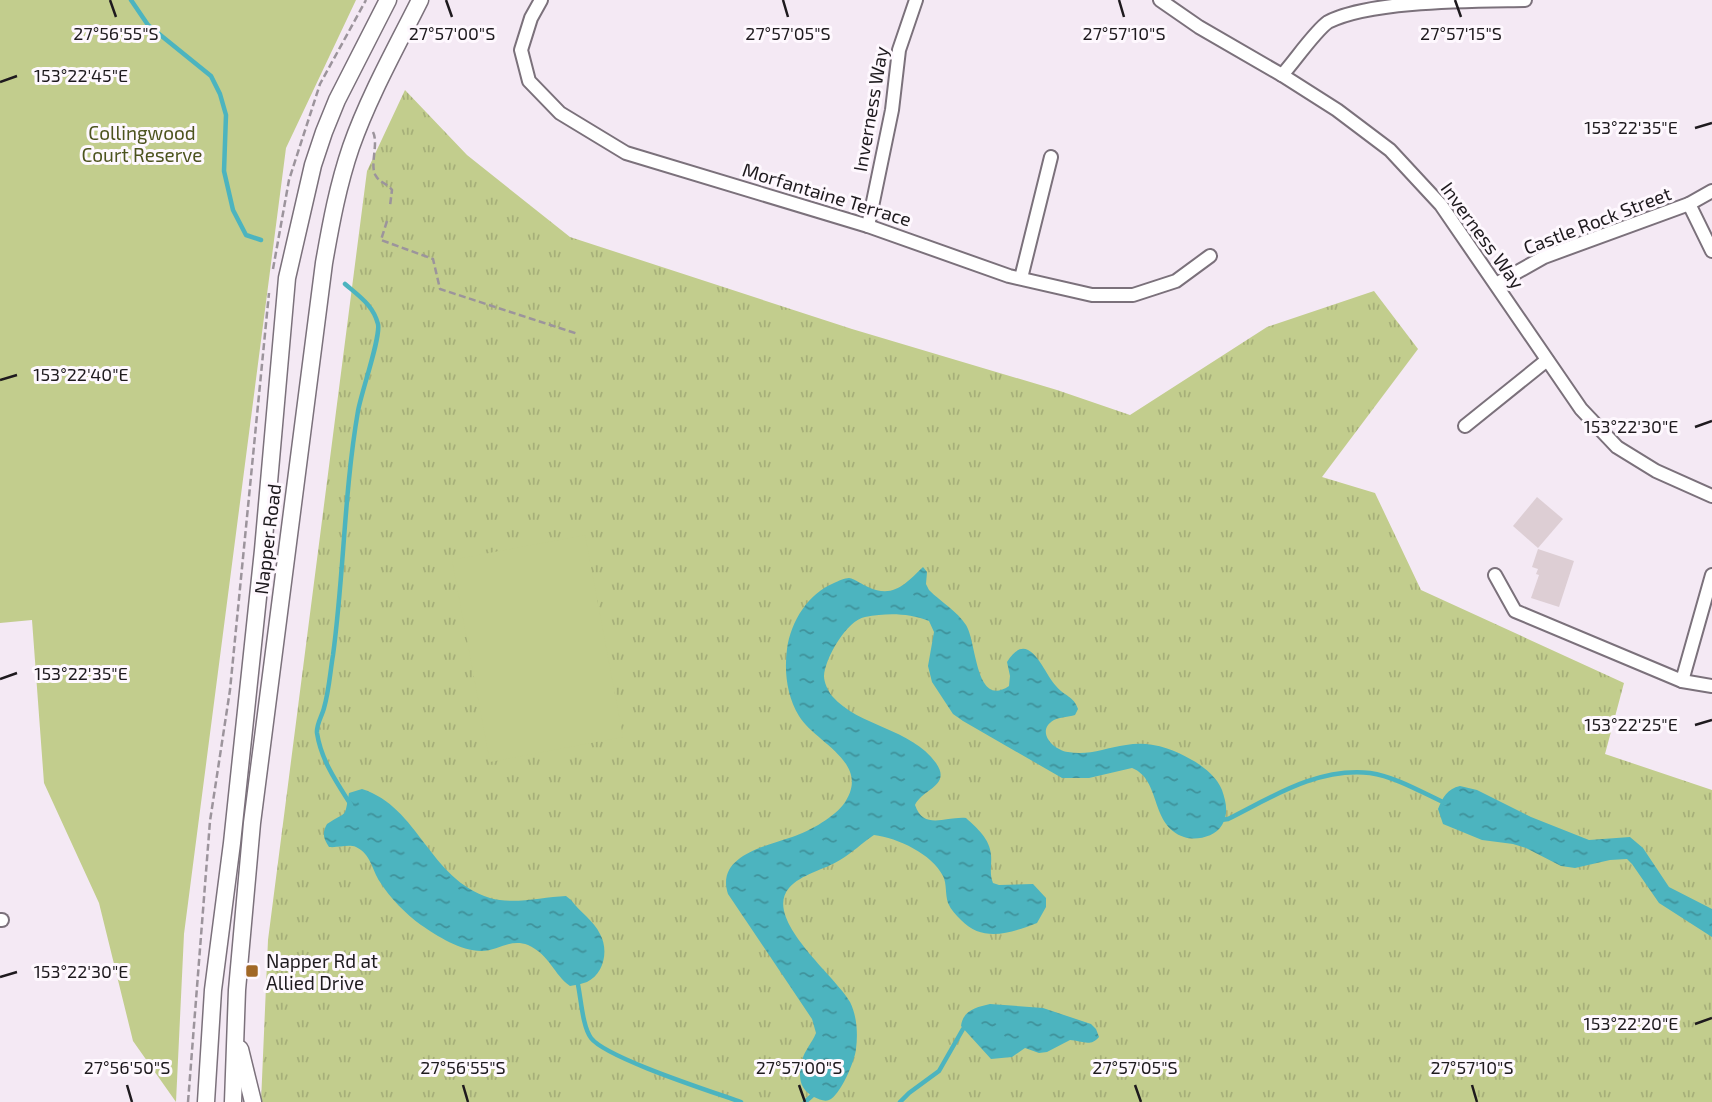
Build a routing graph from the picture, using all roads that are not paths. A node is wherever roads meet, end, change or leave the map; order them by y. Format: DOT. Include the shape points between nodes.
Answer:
graph roads {
  1 [pos="388,0"];
  2 [pos="420,0"];
  3 [pos="541,0"];
  4 [pos="916,0"];
  5 [pos="1160,0"];
  6 [pos="1525,0"];
  7 [pos="1282,75"];
  8 [pos="1051,157"];
  9 [pos="1712,191"];
  10 [pos="1689,204"];
  11 [pos="868,226"];
  12 [pos="1712,251"];
  13 [pos="1210,256"];
  14 [pos="1021,278"];
  15 [pos="1496,285"];
  16 [pos="1547,360"];
  17 [pos="1465,426"];
  18 [pos="1712,496"];
  19 [pos="1495,575"];
  20 [pos="1712,575"];
  21 [pos="1682,681"];
  22 [pos="1712,686"];
  23 [pos="235,1030"];
  24 [pos="206,1102"];
  25 [pos="233,1102"];
  26 [pos="253,1102"];
  1 -- 24 [label="main road, Napper Road" via="337,100 313,165 286,278 263,550 213,990"];
  2 -- 23 [label="main road, Napper Road" via="352,145 324,263 252,823"];
  3 -- 11 [label="street, Morfantaine Terrace" via="521,50 529,81 560,113 626,153"];
  4 -- 11 [label="street, Inverness Way" via="899,50 892,110"];
  5 -- 7 [label="street, Inverness Way"];
  6 -- 7 [label="street" via="1388,3 1356,10 1327,23"];
  7 -- 15 [label="street, Inverness Way" via="1390,150 1441,205"];
  8 -- 14 [label="street"];
  9 -- 10 [label="street, Castle Rock Street"];
  10 -- 12 [label="street"];
  10 -- 15 [label="street, Castle Rock Street" via="1544,257"];
  11 -- 14 [label="street, Morfantaine Terrace"];
  13 -- 14 [label="street, Morfantaine Terrace" via="1176,281 1133,295 1092,295"];
  15 -- 16 [label="street, Inverness Way"];
  16 -- 17 [label="street"];
  16 -- 18 [label="street, Inverness Way" via="1581,409 1617,447"];
  19 -- 21 [label="street" via="1515,611"];
  20 -- 21 [label="street"];
  21 -- 22 [label="street"];
  23 -- 25 [label="main road, Napper Road"];
  23 -- 26 [label="main road"];
}
